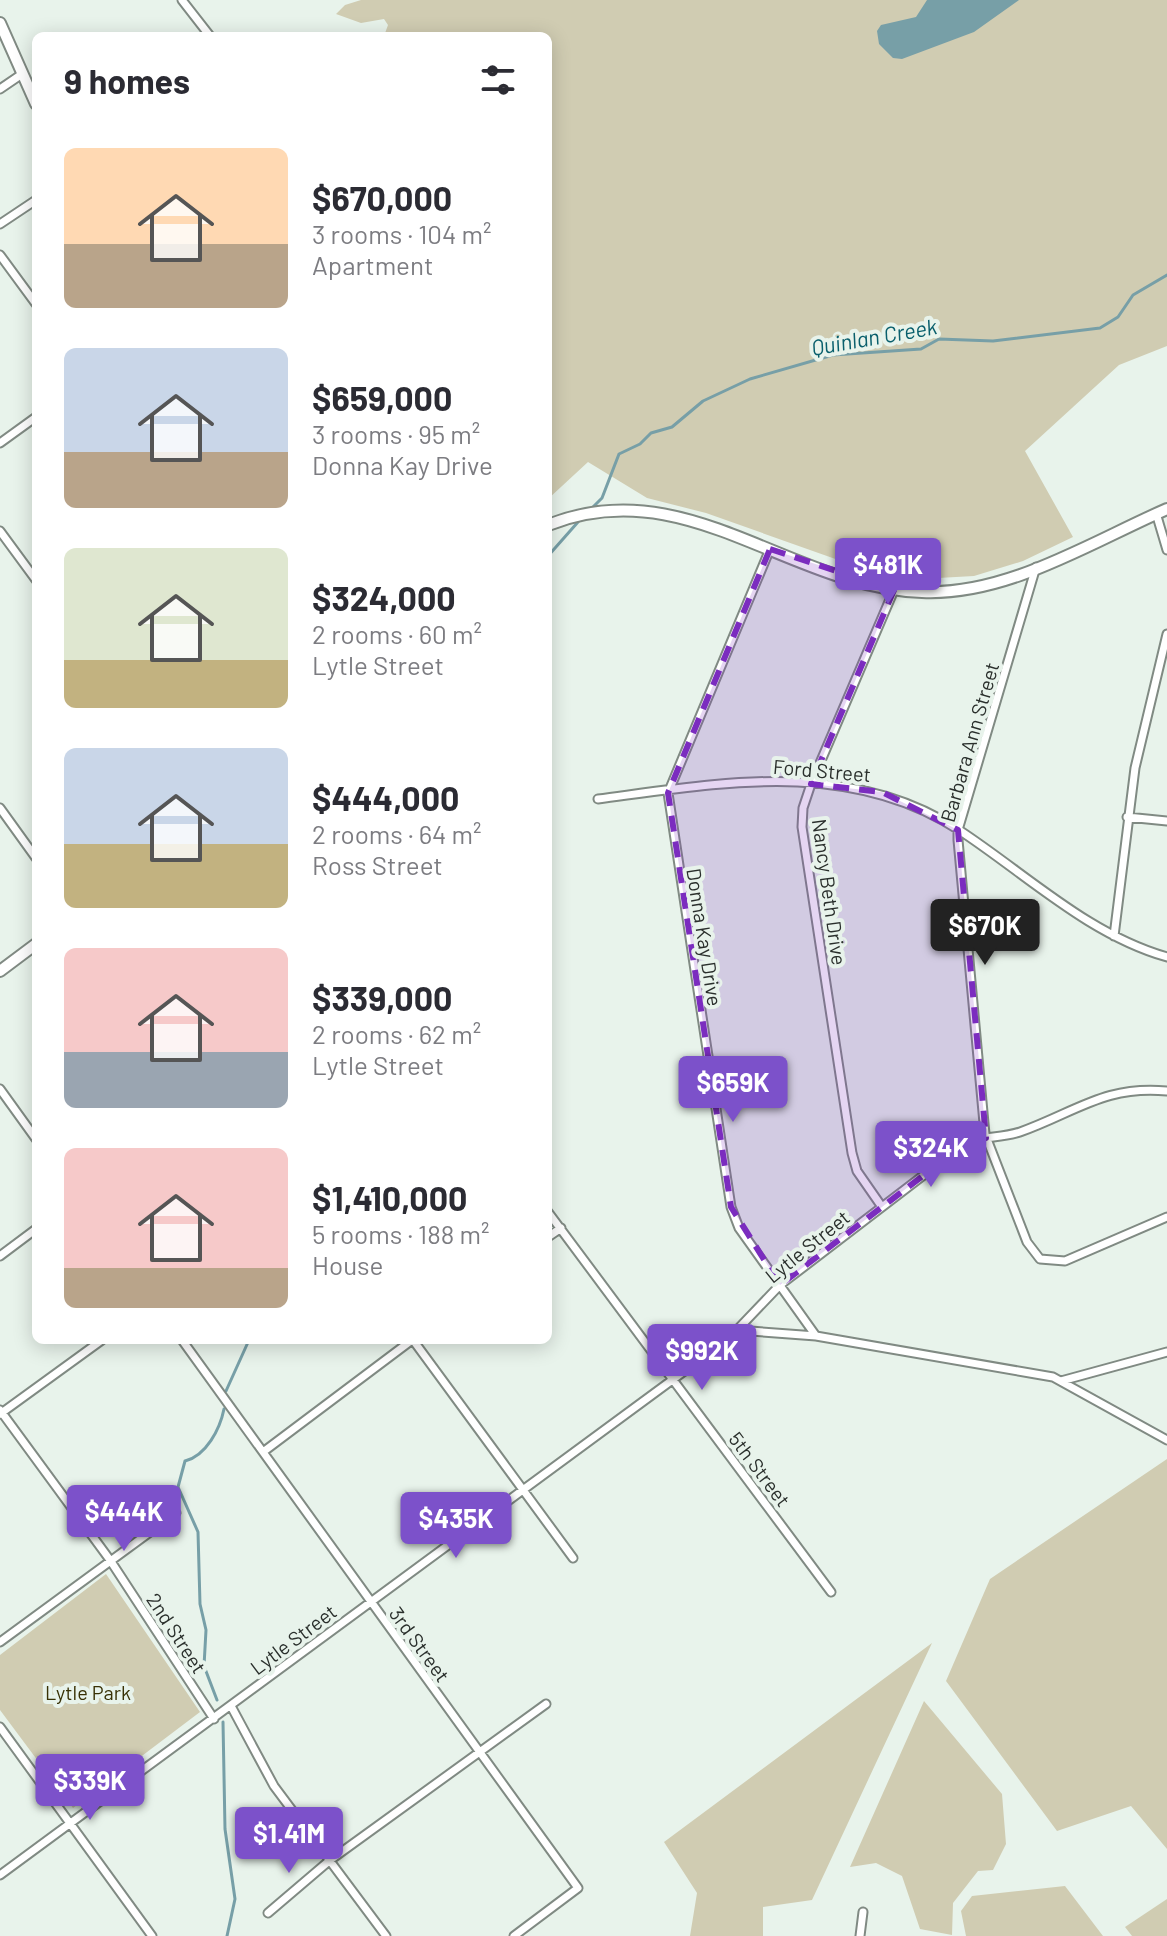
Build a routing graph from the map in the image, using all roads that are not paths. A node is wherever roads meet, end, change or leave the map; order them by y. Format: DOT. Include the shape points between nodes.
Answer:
graph roads {
  1 [pos="182,0"];
  2 [pos="0,23"];
  3 [pos="207,32"];
  4 [pos="22,74"];
  5 [pos="0,89"];
  6 [pos="32,95"];
  7 [pos="32,203"];
  8 [pos="0,224"];
  9 [pos="0,255"];
  10 [pos="32,299"];
  11 [pos="32,420"];
  12 [pos="0,443"];
  13 [pos="1162,511"];
  14 [pos="552,524"];
  15 [pos="0,531"];
  16 [pos="770,549"];
  17 [pos="1167,550"];
  18 [pos="1036,567"];
  19 [pos="32,575"];
  20 [pos="894,590"];
  21 [pos="1167,634"];
  22 [pos="811,784"];
  23 [pos="669,790"];
  24 [pos="598,799"];
  25 [pos="1,810"];
  26 [pos="1127,817"];
  27 [pos="1167,821"];
  28 [pos="958,830"];
  29 [pos="32,845"];
  30 [pos="1114,936"];
  31 [pos="32,947"];
  32 [pos="1167,957"];
  33 [pos="0,971"];
  34 [pos="0,1089"];
  35 [pos="1167,1091"];
  36 [pos="32,1133"];
  37 [pos="986,1138"];
  38 [pos="882,1207"];
  39 [pos="552,1217"];
  40 [pos="1167,1217"];
  41 [pos="561,1228"];
  42 [pos="32,1232"];
  43 [pos="552,1234"];
  44 [pos="0,1256"];
  45 [pos="780,1285"];
  46 [pos="737,1330"];
  47 [pos="816,1336"];
  48 [pos="96,1344"];
  49 [pos="185,1344"];
  50 [pos="407,1344"];
  51 [pos="415,1344"];
  52 [pos="1167,1352"];
  53 [pos="673,1379"];
  54 [pos="1061,1381"];
  55 [pos="1,1412"];
  56 [pos="1167,1440"];
  57 [pos="263,1452"];
  58 [pos="523,1490"];
  59 [pos="176,1513"];
  60 [pos="573,1558"];
  61 [pos="110,1560"];
  62 [pos="831,1592"];
  63 [pos="369,1602"];
  64 [pos="0,1642"];
  65 [pos="546,1704"];
  66 [pos="231,1706"];
  67 [pos="214,1719"];
  68 [pos="0,1727"];
  69 [pos="481,1754"];
  70 [pos="71,1822"];
  71 [pos="329,1861"];
  72 [pos="0,1875"];
  73 [pos="863,1912"];
  74 [pos="268,1913"];
  75 [pos="152,1936"];
  76 [pos="386,1936"];
  77 [pos="514,1936"];
  78 [pos="860,1936"];
  1 -- 3 [label="street"];
  2 -- 4 [label="main road"];
  4 -- 5 [label="street"];
  4 -- 6 [label="main road"];
  7 -- 8 [label="street"];
  9 -- 10 [label="street"];
  11 -- 12 [label="street"];
  13 -- 17 [label="street"];
  13 -- 18 [label="main road"];
  14 -- 16 [label="main road" via="598,511 645,510 673,514"];
  15 -- 19 [label="street"];
  16 -- 20 [label="main road"];
  16 -- 23 [label="street"];
  18 -- 20 [label="main road" via="958,590"];
  18 -- 28 [label="street, Barbara Ann Street"];
  20 -- 22 [label="street, Nancy Beth Drive"];
  21 -- 26 [label="street"];
  22 -- 23 [label="street, Ford Street" via="736,781"];
  22 -- 28 [label="street, Ford Street" via="882,792"];
  22 -- 38 [label="street, Nancy Beth Drive" via="802,827 852,1153 857,1171"];
  23 -- 24 [label="street, Ford Street"];
  23 -- 45 [label="street, Donna Kay Drive" via="731,1207 739,1228"];
  25 -- 29 [label="street"];
  26 -- 27 [label="street"];
  26 -- 30 [label="street"];
  28 -- 30 [label="street, Ford Street"];
  28 -- 37 [label="street, Barbara Ann Street"];
  30 -- 32 [label="street, Ford Street"];
  31 -- 33 [label="main road"];
  34 -- 36 [label="street"];
  35 -- 37 [label="street, Lytle Street" via="1136,1088 1113,1093 1022,1131"];
  37 -- 38 [label="street, Lytle Street" via="967,1142"];
  37 -- 40 [label="street, Barbara Ann Street" via="1027,1242 1040,1259 1065,1261"];
  38 -- 45 [label="street, Lytle Street"];
  39 -- 41 [label="street, 5th Street"];
  41 -- 43 [label="street"];
  41 -- 53 [label="street, 5th Street"];
  42 -- 44 [label="street"];
  45 -- 46 [label="street, Lytle Street"];
  45 -- 47 [label="street, Donna Kay Drive"];
  46 -- 47 [label="street"];
  46 -- 53 [label="street, Lytle Street"];
  47 -- 54 [label="street"];
  48 -- 55 [label="street"];
  49 -- 57 [label="street, 3rd Street"];
  50 -- 57 [label="street"];
  51 -- 58 [label="street"];
  52 -- 54 [label="street"];
  53 -- 58 [label="street, Lytle Street"];
  53 -- 62 [label="street, 5th Street"];
  54 -- 56 [label="street"];
  55 -- 61 [label="street, 2nd Street"];
  57 -- 63 [label="street, 3rd Street"];
  58 -- 60 [label="street"];
  58 -- 63 [label="street, Lytle Street"];
  59 -- 61 [label="street"];
  61 -- 64 [label="street"];
  61 -- 67 [label="street, 2nd Street"];
  63 -- 66 [label="street, Lytle Street"];
  63 -- 69 [label="street, 3rd Street"];
  65 -- 69 [label="street"];
  66 -- 67 [label="street, Lytle Street"];
  66 -- 71 [label="street" via="274,1786"];
  67 -- 70 [label="street, Lytle Street"];
  68 -- 70 [label="street"];
  69 -- 71 [label="street"];
  69 -- 77 [label="street, 3rd Street" via="578,1888"];
  70 -- 72 [label="street, Lytle Street"];
  70 -- 75 [label="street"];
  71 -- 74 [label="street"];
  71 -- 76 [label="street"];
  73 -- 78 [label="street"];
}
